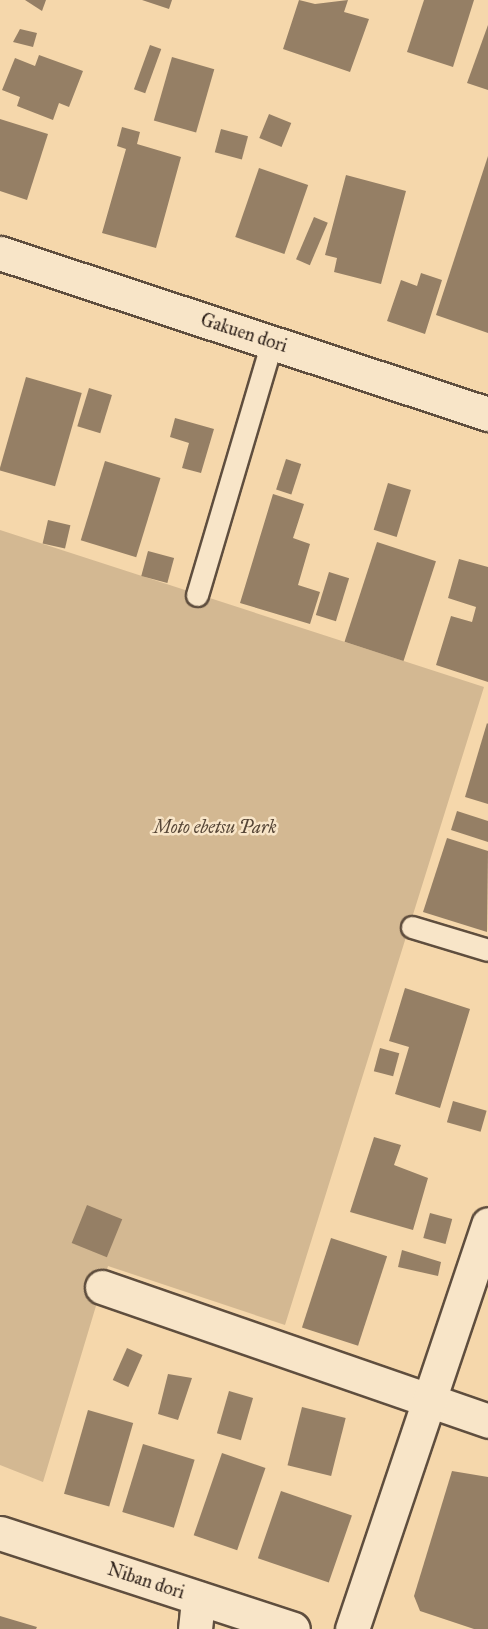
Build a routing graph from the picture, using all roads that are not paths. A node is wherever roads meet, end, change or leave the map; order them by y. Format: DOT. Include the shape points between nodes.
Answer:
graph roads {
  1 [pos="0,253"];
  2 [pos="272,342"];
  3 [pos="488,414"];
  4 [pos="197,595"];
  5 [pos="412,927"];
  6 [pos="488,950"];
  7 [pos="488,1224"];
  8 [pos="102,1287"];
  9 [pos="428,1402"];
  10 [pos="488,1421"];
  11 [pos="0,1533"];
  12 [pos="196,1613"];
  13 [pos="293,1629"];
  14 [pos="352,1629"];
  1 -- 2 [label="street, Gakuen dori"];
  2 -- 3 [label="street, Gakuen dori"];
  2 -- 4 [label="lane"];
  5 -- 6 [label="lane"];
  7 -- 9 [label="street"];
  8 -- 9 [label="street"];
  9 -- 10 [label="street"];
  9 -- 14 [label="street"];
  11 -- 12 [label="street, Niban dori"];
  12 -- 13 [label="street, Niban dori"];
}
